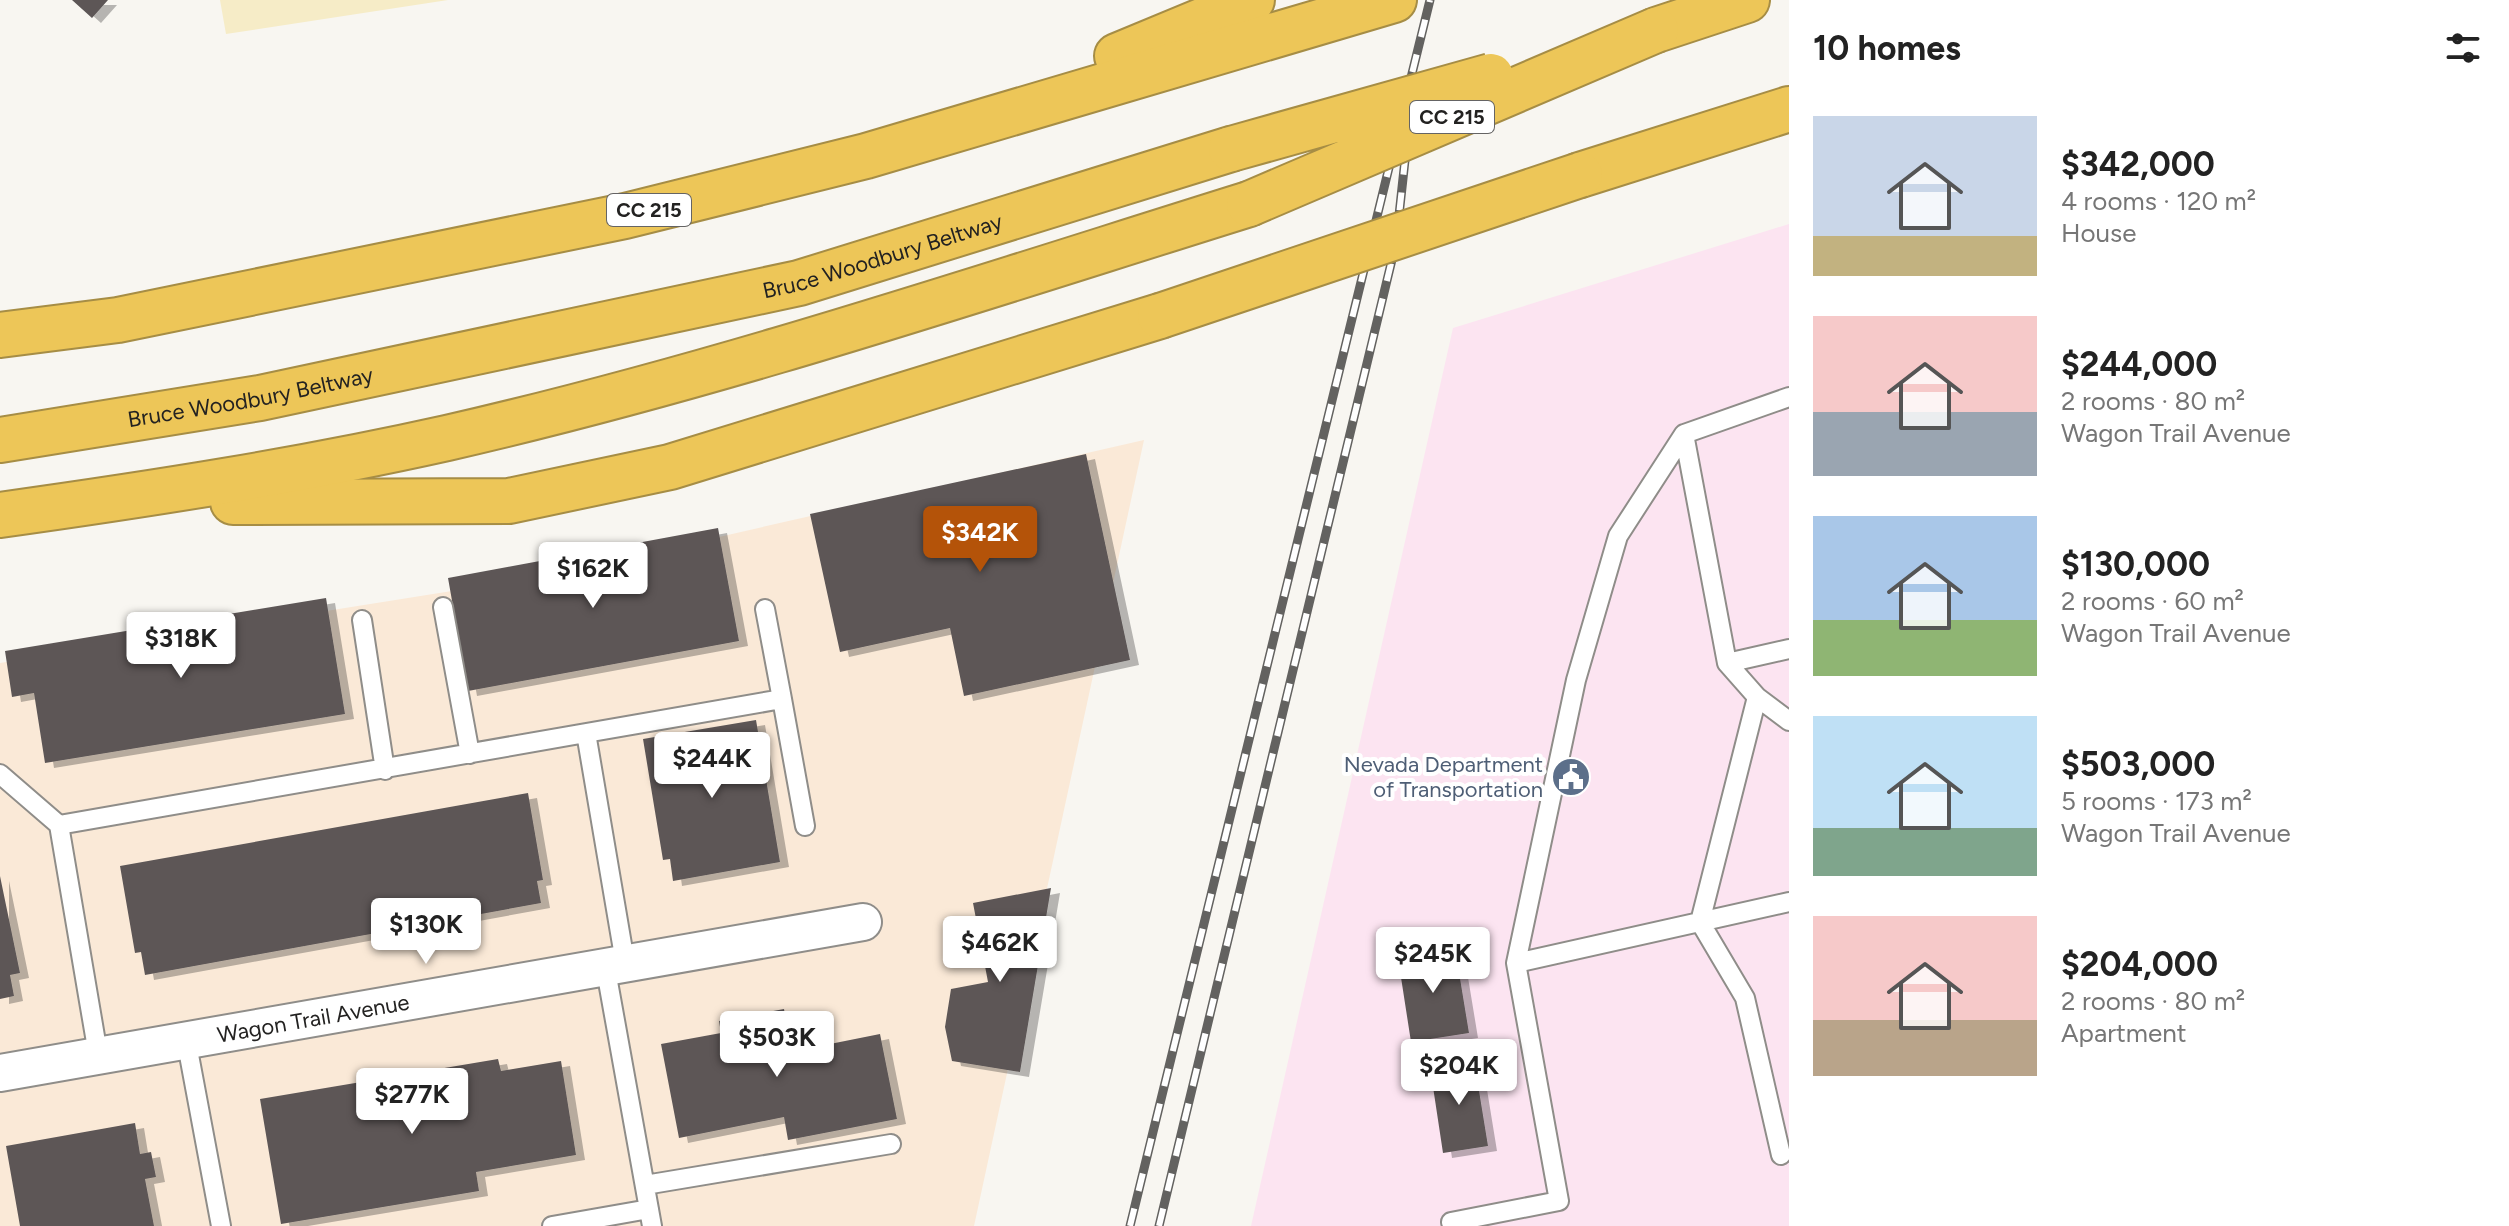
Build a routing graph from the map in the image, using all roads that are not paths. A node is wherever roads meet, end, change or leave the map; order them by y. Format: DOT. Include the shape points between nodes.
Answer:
graph roads {
  1 [pos="1252,0"];
  2 [pos="1394,0"];
  3 [pos="1747,0"];
  4 [pos="1656,30"];
  5 [pos="1789,109"];
  6 [pos="946,132"];
  7 [pos="0,335"];
  8 [pos="1789,397"];
  9 [pos="1684,434"];
  10 [pos="0,440"];
  11 [pos="93,502"];
  12 [pos="0,515"];
  13 [pos="443,607"];
  14 [pos="765,609"];
  15 [pos="362,620"];
  16 [pos="1789,649"];
  17 [pos="1727,663"];
  18 [pos="1757,697"];
  19 [pos="782,699"];
  20 [pos="1789,721"];
  21 [pos="586,733"];
  22 [pos="470,754"];
  23 [pos="385,770"];
  24 [pos="0,774"];
  25 [pos="59,825"];
  26 [pos="805,826"];
  27 [pos="1789,902"];
  28 [pos="863,922"];
  29 [pos="1700,922"];
  30 [pos="1516,963"];
  31 [pos="615,964"];
  32 [pos="186,1039"];
  33 [pos="98,1054"];
  34 [pos="0,1073"];
  35 [pos="891,1144"];
  36 [pos="1781,1155"];
  37 [pos="645,1185"];
  38 [pos="651,1217"];
  39 [pos="1451,1222"];
  40 [pos="221,1226"];
  41 [pos="552,1226"];
  1 -- 6 [label="highway"];
  2 -- 6 [label="highway, CC 215"];
  3 -- 4 [label="highway, Bruce Woodbury Beltway / CC 215"];
  4 -- 10 [label="highway, Bruce Woodbury Beltway / CC 215, bridge" via="1231,149 799,283 260,398"];
  4 -- 11 [label="highway, CC 215, bridge" via="1249,204 707,369 451,437"];
  5 -- 11 [label="highway, bridge" via="1160,316 670,467 509,501"];
  6 -- 7 [label="highway, CC 215" via="625,216 118,320"];
  8 -- 9 [label="lane"];
  9 -- 17 [label="lane"];
  9 -- 30 [label="lane" via="1618,536 1576,680"];
  11 -- 12 [label="highway, CC 215"];
  13 -- 22 [label="lane"];
  14 -- 19 [label="lane"];
  15 -- 23 [label="lane"];
  16 -- 17 [label="lane"];
  17 -- 18 [label="lane"];
  18 -- 20 [label="lane"];
  18 -- 29 [label="lane"];
  19 -- 21 [label="lane"];
  19 -- 26 [label="lane"];
  21 -- 22 [label="lane"];
  21 -- 31 [label="lane"];
  22 -- 23 [label="lane"];
  23 -- 25 [label="lane"];
  24 -- 25 [label="lane"];
  25 -- 33 [label="lane"];
  27 -- 29 [label="lane"];
  28 -- 31 [label="street, Wagon Trail Avenue"];
  29 -- 30 [label="lane"];
  29 -- 36 [label="lane" via="1745,998"];
  30 -- 39 [label="lane" via="1559,1201"];
  31 -- 32 [label="street, Wagon Trail Avenue"];
  31 -- 37 [label="lane"];
  32 -- 33 [label="street, Wagon Trail Avenue"];
  32 -- 40 [label="lane"];
  33 -- 34 [label="street, Wagon Trail Avenue"];
  35 -- 37 [label="lane"];
  37 -- 38 [label="lane"];
  38 -- 41 [label="lane"];
}
